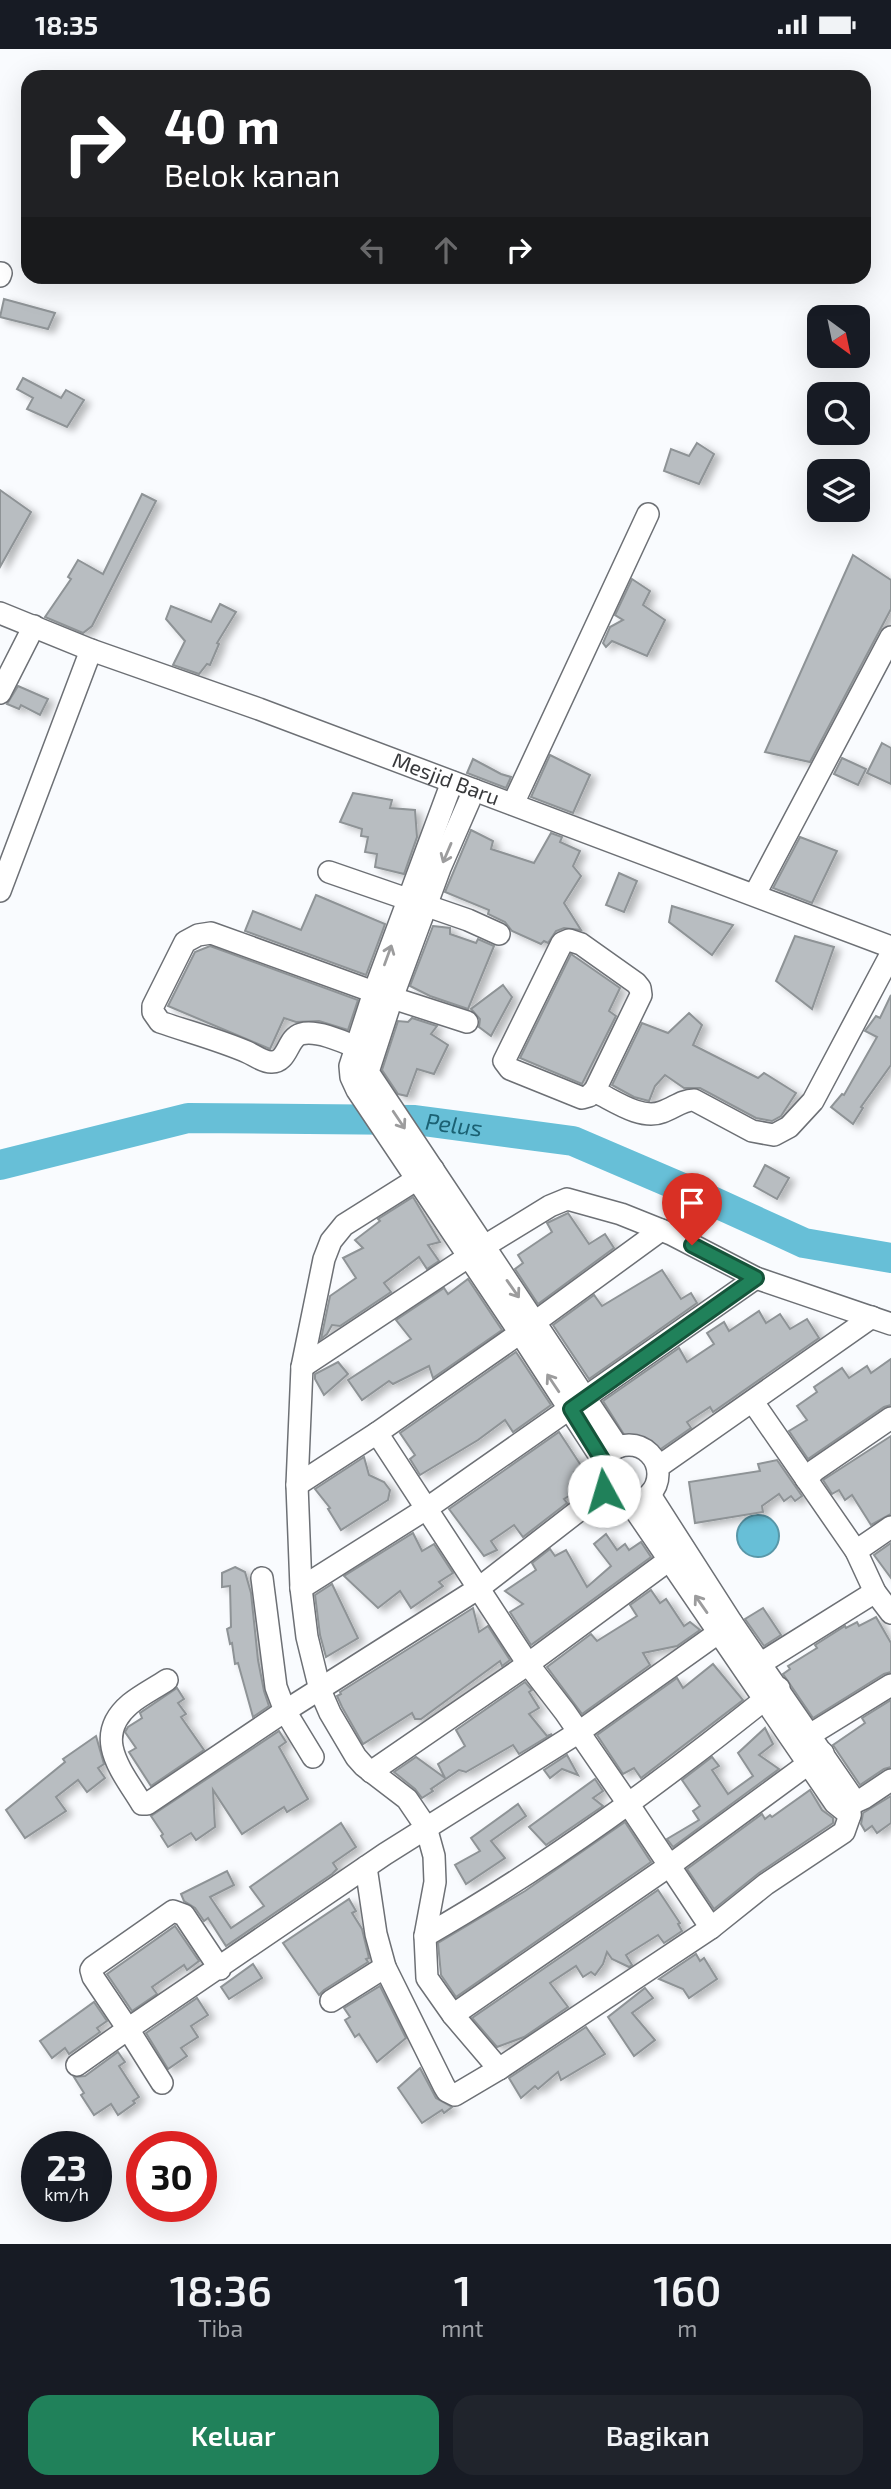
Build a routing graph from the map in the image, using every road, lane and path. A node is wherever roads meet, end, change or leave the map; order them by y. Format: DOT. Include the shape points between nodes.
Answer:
graph roads {
  1 [pos="648,514"];
  2 [pos="0,613"];
  3 [pos="34,626"];
  4 [pos="891,637"];
  5 [pos="91,650"];
  6 [pos="0,693"];
  7 [pos="452,782"];
  8 [pos="474,790"];
  9 [pos="513,804"];
  10 [pos="329,872"];
  11 [pos="0,891"];
  12 [pos="755,894"];
  13 [pos="417,903"];
  14 [pos="499,934"];
  15 [pos="891,947"];
  16 [pos="891,954"];
  17 [pos="383,995"];
  18 [pos="467,1022"];
  19 [pos="365,1051"];
  20 [pos="595,1090"];
  21 [pos="421,1169"];
  22 [pos="661,1230"];
  23 [pos="476,1252"];
  24 [pos="756,1278"];
  25 [pos="882,1321"];
  26 [pos="528,1327"];
  27 [pos="302,1367"];
  28 [pos="753,1402"];
  29 [pos="578,1403"];
  30 [pos="891,1418"];
  31 [pos="377,1433"];
  32 [pos="610,1454"];
  33 [pos="658,1467"];
  34 [pos="806,1479"];
  35 [pos="297,1485"];
  36 [pos="604,1491"];
  37 [pos="640,1500"];
  38 [pos="426,1509"];
  39 [pos="891,1527"];
  40 [pos="856,1551"];
  41 [pos="677,1554"];
  42 [pos="262,1578"];
  43 [pos="301,1588"];
  44 [pos="479,1588"];
  45 [pos="876,1592"];
  46 [pos="891,1613"];
  47 [pos="727,1628"];
  48 [pos="528,1664"];
  49 [pos="753,1668"];
  50 [pos="167,1681"];
  51 [pos="891,1685"];
  52 [pos="314,1693"];
  53 [pos="771,1694"];
  54 [pos="287,1709"];
  55 [pos="579,1732"];
  56 [pos="803,1739"];
  57 [pos="313,1757"];
  58 [pos="816,1758"];
  59 [pos="371,1772"];
  60 [pos="891,1780"];
  61 [pos="629,1805"];
  62 [pos="851,1809"];
  63 [pos="422,1831"];
  64 [pos="669,1866"];
  65 [pos="366,1867"];
  66 [pos="711,1929"];
  67 [pos="425,1936"];
  68 [pos="385,1967"];
  69 [pos="220,1969"];
  70 [pos="331,2001"];
  71 [pos="453,2015"];
  72 [pos="128,2029"];
  73 [pos="77,2065"];
  74 [pos="494,2072"];
  75 [pos="162,2083"];
  1 -- 9 [label="street"];
  2 -- 3 [label="street, Mesjid Baru"];
  3 -- 5 [label="street, Mesjid Baru"];
  3 -- 6 [label="street"];
  4 -- 12 [label="street"];
  5 -- 7 [label="street, Mesjid Baru"];
  5 -- 11 [label="street"];
  7 -- 8 [label="street, Mesjid Baru"];
  7 -- 13 [label="street"];
  8 -- 9 [label="street, Mesjid Baru"];
  8 -- 13 [label="street, one-way"];
  9 -- 12 [label="street, Mesjid Baru"];
  10 -- 13 [label="street"];
  12 -- 15 [label="street, Mesjid Baru"];
  13 -- 14 [label="street"];
  13 -- 17 [label="street"];
  16 -- 20 [label="street" via="813,1101 789,1127 774,1135 752,1131 694,1100 657,1114 642,1114"];
  17 -- 18 [label="street"];
  17 -- 19 [label="street"];
  17 -- 19 [label="street" via="211,933 185,942 153,1006 160,1022 267,1062 281,1059 302,1034 331,1037"];
  19 -- 21 [label="street" via="350,1066 351,1077 364,1085"];
  20 -- 20 [label="street" via="582,1098 510,1069 504,1061 562,943 569,940 640,988 641,995"];
  21 -- 23 [label="street"];
  21 -- 27 [label="street" via="344,1224 331,1241 318,1279"];
  22 -- 23 [label="street" via="567,1199"];
  22 -- 24 [label="street"];
  22 -- 26 [label="street"];
  23 -- 26 [label="street"];
  23 -- 27 [label="street"];
  24 -- 25 [label="street"];
  24 -- 29 [label="street"];
  25 -- 28 [label="street"];
  26 -- 29 [label="street"];
  26 -- 31 [label="street"];
  27 -- 35 [label="street"];
  28 -- 33 [label="street"];
  28 -- 34 [label="street"];
  29 -- 32 [label="street"];
  29 -- 38 [label="street"];
  30 -- 34 [label="street"];
  31 -- 35 [label="street"];
  31 -- 38 [label="street"];
  32 -- 33 [label="street" via="628,1445 647,1450"];
  32 -- 36 [label="street" via="600,1471"];
  33 -- 37 [label="street" via="656,1487"];
  34 -- 40 [label="street"];
  35 -- 43 [label="street"];
  36 -- 37 [label="street" via="612,1498"];
  36 -- 44 [label="street"];
  37 -- 41 [label="street"];
  38 -- 43 [label="street"];
  38 -- 44 [label="street"];
  39 -- 40 [label="street"];
  40 -- 45 [label="street"];
  41 -- 47 [label="street"];
  41 -- 48 [label="street"];
  42 -- 54 [label="street" via="271,1661"];
  43 -- 52 [label="street"];
  44 -- 48 [label="street"];
  44 -- 52 [label="street"];
  45 -- 46 [label="street"];
  45 -- 49 [label="street"];
  47 -- 49 [label="street"];
  47 -- 55 [label="street"];
  48 -- 55 [label="street"];
  48 -- 59 [label="street"];
  49 -- 53 [label="street"];
  50 -- 54 [label="street" via="130,1704 111,1735 117,1763 142,1804"];
  51 -- 56 [label="street"];
  52 -- 54 [label="street"];
  52 -- 59 [label="street"];
  53 -- 56 [label="street"];
  53 -- 61 [label="street"];
  54 -- 57 [label="street"];
  55 -- 61 [label="street"];
  55 -- 63 [label="street"];
  56 -- 58 [label="street"];
  58 -- 62 [label="street" via="850,1794"];
  58 -- 64 [label="street"];
  59 -- 63 [label="street" via="407,1799"];
  60 -- 62 [label="street"];
  61 -- 64 [label="street"];
  61 -- 67 [label="street"];
  62 -- 66 [label="street" via="844,1832 766,1884"];
  63 -- 65 [label="street"];
  63 -- 67 [label="street" via="434,1856 435,1882"];
  64 -- 66 [label="street"];
  64 -- 71 [label="street"];
  65 -- 68 [label="street"];
  65 -- 69 [label="street"];
  66 -- 74 [label="street"];
  67 -- 71 [label="street" via="427,1978"];
  68 -- 70 [label="street"];
  68 -- 74 [label="street" via="447,2091 459,2094"];
  69 -- 72 [label="street"];
  69 -- 72 [label="street" via="184,1915 173,1911 91,1971"];
  71 -- 74 [label="street"];
  72 -- 73 [label="street"];
  72 -- 75 [label="street"];
}
